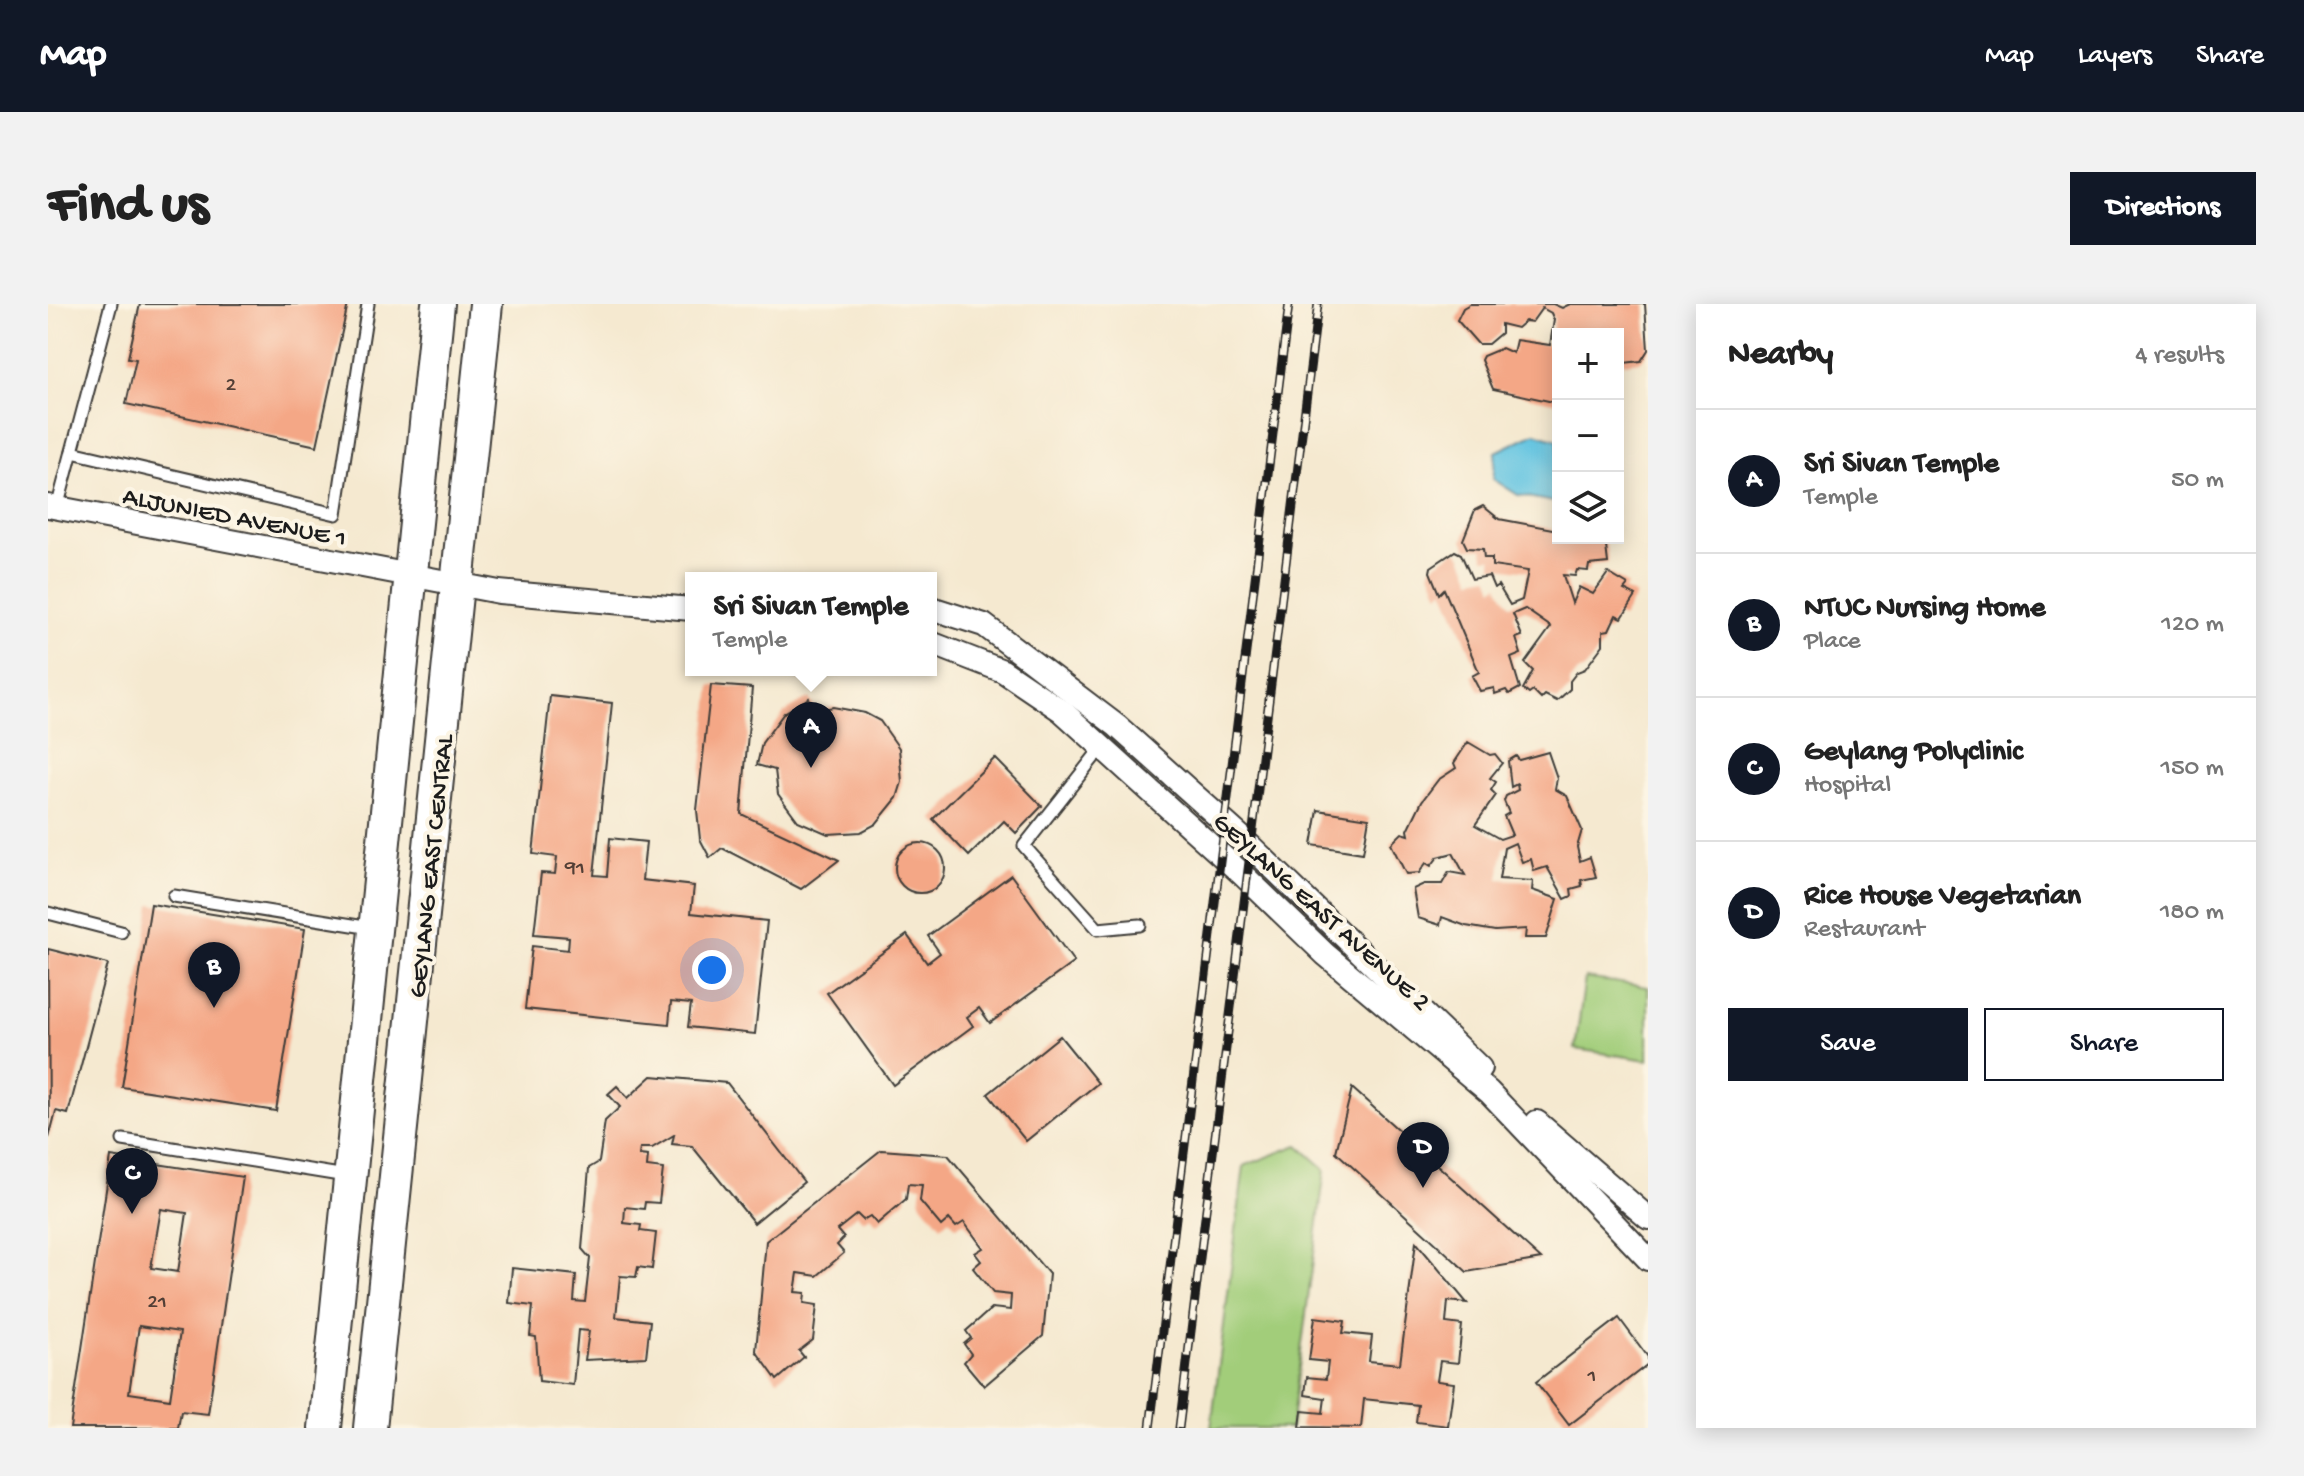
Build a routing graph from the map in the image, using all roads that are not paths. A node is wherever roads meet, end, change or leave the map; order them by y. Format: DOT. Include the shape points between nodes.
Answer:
graph roads {
  1 [pos="111,304"];
  2 [pos="368,304"];
  3 [pos="438,304"];
  4 [pos="486,304"];
  5 [pos="72,452"];
  6 [pos="53,507"];
  7 [pos="411,577"];
  8 [pos="459,586"];
  9 [pos="685,609"];
  10 [pos="937,610"];
  11 [pos="937,645"];
  12 [pos="1102,747"];
  13 [pos="174,896"];
  14 [pos="48,913"];
  15 [pos="1140,925"];
  16 [pos="376,929"];
  17 [pos="121,932"];
  18 [pos="123,1140"];
  19 [pos="351,1177"];
  20 [pos="1648,1218"];
  21 [pos="1648,1259"];
  22 [pos="325,1428"];
  23 [pos="370,1428"];
  1 -- 5 [label="lane"];
  2 -- 5 [label="lane" via="336,514"];
  3 -- 7 [label="main road, GEYLANG EAST CENTRAL"];
  4 -- 8 [label="main road, GEYLANG EAST CENTRAL"];
  5 -- 6 [label="lane"];
  6 -- 7 [label="street, ALJUNIED AVENUE 1"];
  7 -- 8 [label="street"];
  7 -- 16 [label="main road, GEYLANG EAST CENTRAL"];
  8 -- 9 [label="street"];
  8 -- 23 [label="main road, GEYLANG EAST CENTRAL"];
  10 -- 20 [label="street, GEYLANG EAST AVENUE 2" via="984,625 1149,753 1550,1135"];
  11 -- 12 [label="street, GEYLANG EAST AVENUE 2" via="1003,671 1062,711"];
  12 -- 15 [label="lane" via="1024,846 1098,929"];
  12 -- 21 [label="street, GEYLANG EAST AVENUE 2" via="1325,954 1489,1092"];
  13 -- 16 [label="lane"];
  14 -- 17 [label="lane"];
  16 -- 19 [label="main road, GEYLANG EAST CENTRAL"];
  18 -- 19 [label="lane"];
  19 -- 22 [label="main road, GEYLANG EAST CENTRAL"];
}
